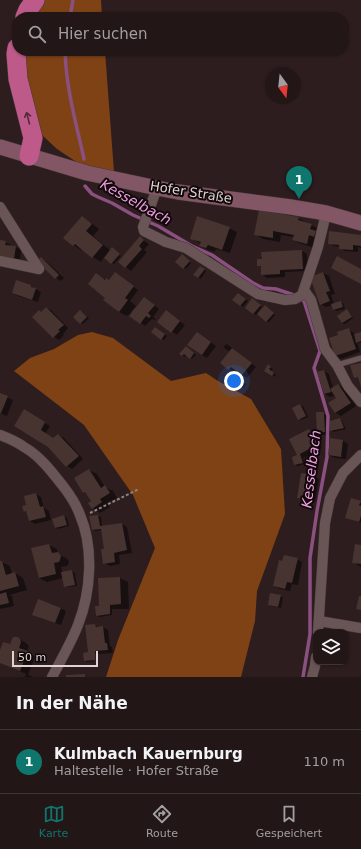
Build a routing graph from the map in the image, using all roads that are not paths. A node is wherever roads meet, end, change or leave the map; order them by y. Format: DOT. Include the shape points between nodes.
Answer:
graph roads {
  1 [pos="35,0"];
  2 [pos="27,12"];
  3 [pos="16,56"];
  4 [pos="2,149"];
  5 [pos="29,156"];
  6 [pos="157,188"];
  7 [pos="0,207"];
  8 [pos="326,213"];
  9 [pos="361,223"];
  10 [pos="0,261"];
  11 [pos="300,295"];
  12 [pos="361,358"];
  13 [pos="337,365"];
  14 [pos="361,402"];
  15 [pos="0,435"];
  16 [pos="361,455"];
  17 [pos="319,621"];
  18 [pos="361,628"];
  19 [pos="318,629"];
  20 [pos="315,665"];
  21 [pos="52,677"];
  22 [pos="312,677"];
  1 -- 2 [label="highway"];
  5 -- 3 [label="highway, one-way" via="33,138 18,79"];
  4 -- 5 [label="street, Hofer Straße"];
  5 -- 6 [label="street, Hofer Straße" via="87,173"];
  6 -- 8 [label="street, Hofer Straße"];
  6 -- 11 [label="street" via="144,231 186,248 258,294 285,300"];
  7 -- 10 [label="street" via="39,269"];
  8 -- 9 [label="street, Hofer Straße"];
  8 -- 11 [label="street"];
  11 -- 13 [label="street" via="311,300 325,349"];
  12 -- 13 [label="lane"];
  13 -- 14 [label="street" via="348,386"];
  15 -- 21 [label="street" via="39,458 74,501 85,527 89,573 86,595 78,624"];
  16 -- 17 [label="street" via="343,473 330,498 324,523"];
  17 -- 18 [label="street"];
  17 -- 19 [label="street"];
  20 -- 22 [label="street"];
}
